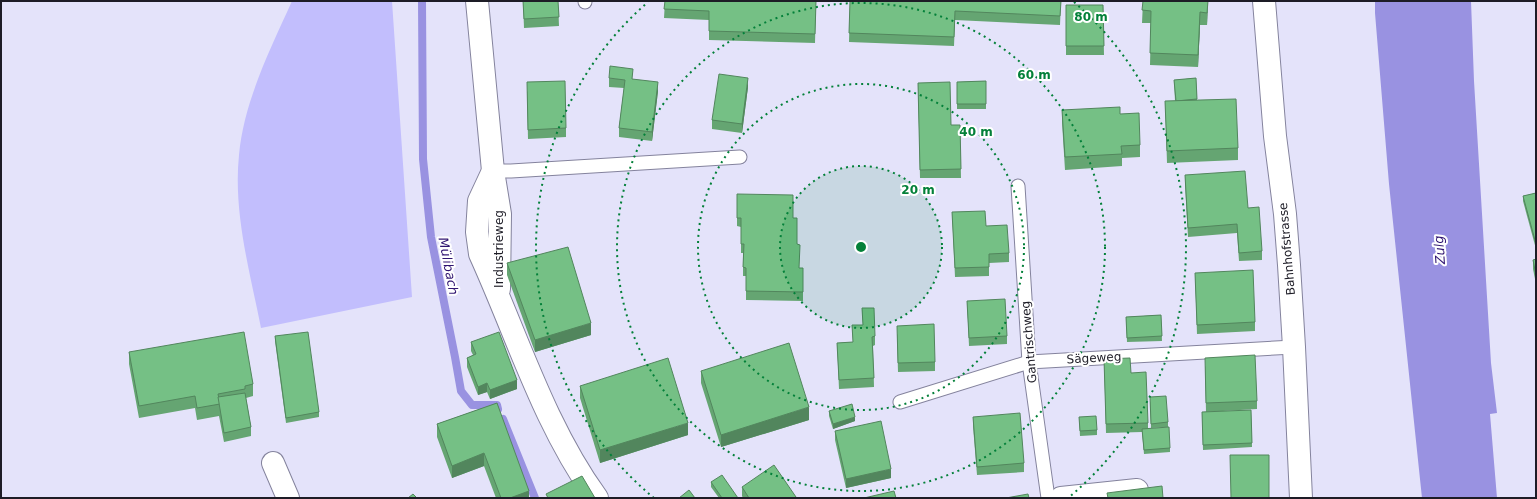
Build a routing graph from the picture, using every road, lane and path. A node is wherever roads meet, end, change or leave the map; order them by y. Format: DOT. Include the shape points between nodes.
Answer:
graph roads {
  1 [pos="477,1"];
  2 [pos="1264,1"];
  3 [pos="740,157"];
  4 [pos="493,171"];
  5 [pos="1018,186"];
  6 [pos="1294,347"];
  7 [pos="1029,362"];
  8 [pos="900,402"];
  9 [pos="273,463"];
  10 [pos="1138,490"];
  11 [pos="288,498"];
  12 [pos="597,498"];
  13 [pos="1048,498"];
  14 [pos="1061,498"];
  15 [pos="1301,498"];
  1 -- 4 [label="street, Industrieweg"];
  2 -- 6 [label="street, Bahnhofstrasse" via="1275,136 1285,214"];
  3 -- 4 [label="lane"];
  4 -- 12 [label="street, Industrieweg" via="500,214 499,297 552,422"];
  5 -- 7 [label="lane, Gantrischweg"];
  6 -- 7 [label="lane, Sägeweg"];
  6 -- 15 [label="street, Bahnhofstrasse"];
  7 -- 8 [label="lane, Sägeweg"];
  7 -- 13 [label="lane, Gantrischweg"];
  9 -- 11 [label="street"];
  10 -- 14 [label="street"];
}
